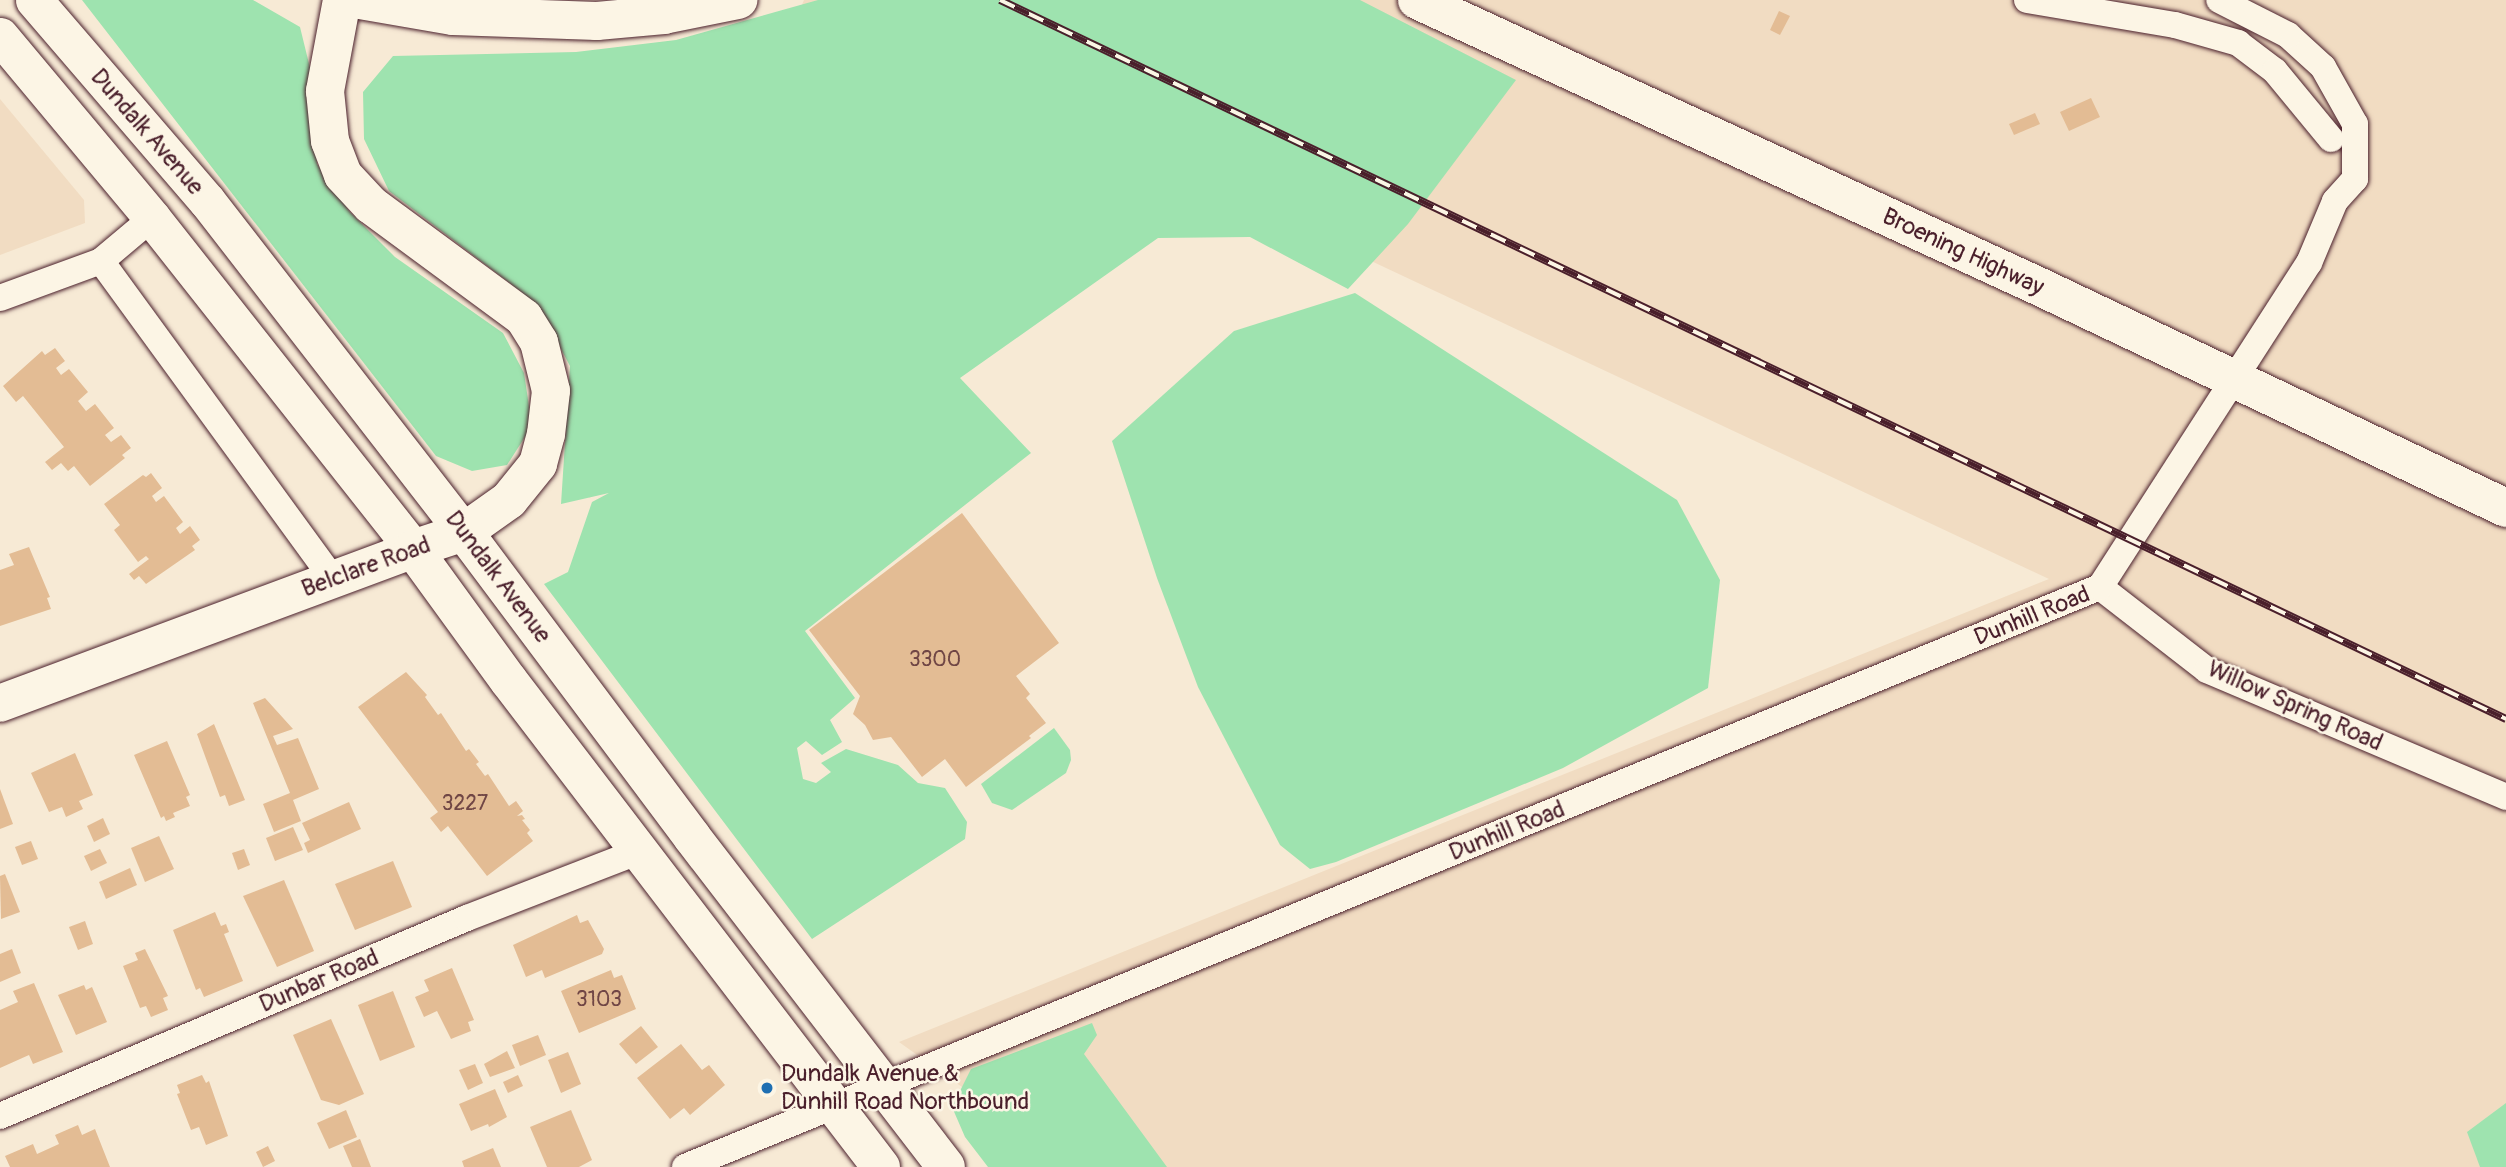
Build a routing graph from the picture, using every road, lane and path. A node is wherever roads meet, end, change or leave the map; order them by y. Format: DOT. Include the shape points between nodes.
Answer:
graph roads {
  1 [pos="34,0"];
  2 [pos="342,0"];
  3 [pos="360,0"];
  4 [pos="738,0"];
  5 [pos="1418,0"];
  6 [pos="2027,0"];
  7 [pos="2219,0"];
  8 [pos="0,36"];
  9 [pos="2331,139"];
  10 [pos="152,218"];
  11 [pos="101,261"];
  12 [pos="0,298"];
  13 [pos="2232,379"];
  14 [pos="2506,508"];
  15 [pos="464,532"];
  16 [pos="413,549"];
  17 [pos="332,578"];
  18 [pos="2100,587"];
  19 [pos="0,703"];
  20 [pos="2506,797"];
  21 [pos="640,850"];
  22 [pos="887,1086"];
  23 [pos="835,1107"];
  24 [pos="0,1116"];
  25 [pos="685,1167"];
  26 [pos="881,1167"];
  27 [pos="946,1167"];
  1 -- 15 [label="main road, Dundalk Avenue" via="207,201"];
  2 -- 15 [label="main road, Belclare Road" via="325,91 330,141 343,175 371,205 524,318 539,342 546,368 551,391 538,464 509,500"];
  3 -- 4 [label="main road" via="453,16 597,21 664,15"];
  5 -- 13 [label="main road, Broening Highway"];
  6 -- 9 [label="street" via="2175,25 2238,43 2275,71"];
  7 -- 13 [label="street, Dunhill Road" via="2288,35 2323,67 2356,124 2355,179 2335,201 2309,263"];
  8 -- 10 [label="main road, Dundalk Avenue"];
  10 -- 11 [label="street"];
  10 -- 16 [label="main road, Dundalk Avenue"];
  11 -- 12 [label="street"];
  11 -- 17 [label="street"];
  13 -- 14 [label="main road, Broening Highway"];
  13 -- 18 [label="street, Dunhill Road"];
  15 -- 16 [label="main road, Belclare Road"];
  15 -- 22 [label="main road, Dundalk Avenue" via="692,837"];
  16 -- 17 [label="main road, Belclare Road"];
  16 -- 21 [label="main road, Dundalk Avenue"];
  17 -- 19 [label="main road, Belclare Road"];
  18 -- 20 [label="street, Willow Spring Road" via="2207,670"];
  18 -- 22 [label="street, Dunhill Road"];
  21 -- 23 [label="main road, Dundalk Avenue"];
  21 -- 24 [label="street, Dunbar Road" via="467,918"];
  22 -- 23 [label="street, Dunhill Road"];
  22 -- 27 [label="main road, Dundalk Avenue"];
  23 -- 25 [label="street, Dunhill Road"];
  23 -- 26 [label="main road, Dundalk Avenue"];
}
